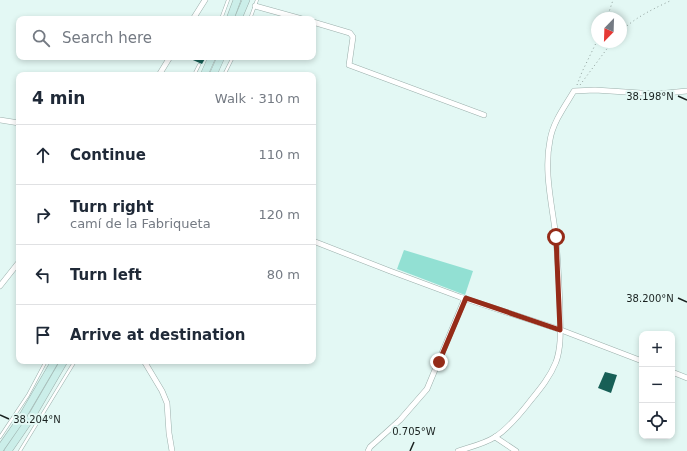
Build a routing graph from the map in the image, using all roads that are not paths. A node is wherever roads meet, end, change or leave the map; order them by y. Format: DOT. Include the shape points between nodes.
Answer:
graph roads {
  1 [pos="205,0"];
  2 [pos="228,0"];
  3 [pos="237,0"];
  4 [pos="246,0"];
  5 [pos="256,3"];
  6 [pos="195,16"];
  7 [pos="222,16"];
  8 [pos="231,16"];
  9 [pos="239,16"];
  10 [pos="251,16"];
  11 [pos="293,16"];
  12 [pos="316,23"];
  13 [pos="168,60"];
  14 [pos="211,60"];
  15 [pos="220,60"];
  16 [pos="232,60"];
  17 [pos="199,65"];
  18 [pos="161,72"];
  19 [pos="196,72"];
  20 [pos="205,72"];
  21 [pos="214,72"];
  22 [pos="226,72"];
  23 [pos="687,91"];
  24 [pos="484,115"];
  25 [pos="0,120"];
  26 [pos="16,123"];
  27 [pos="316,242"];
  28 [pos="16,266"];
  29 [pos="0,286"];
  30 [pos="466,298"];
  31 [pos="560,330"];
  32 [pos="639,360"];
  33 [pos="44,364"];
  34 [pos="53,364"];
  35 [pos="62,364"];
  36 [pos="73,364"];
  37 [pos="146,364"];
  38 [pos="675,373"];
  39 [pos="687,378"];
  40 [pos="0,437"];
  41 [pos="495,437"];
  42 [pos="0,448"];
  43 [pos="8,451"];
  44 [pos="20,451"];
  45 [pos="172,451"];
  46 [pos="368,451"];
  47 [pos="458,451"];
  48 [pos="516,451"];
  1 -- 6 [label="street"];
  2 -- 7 [label="lane"];
  3 -- 8 [label="main road"];
  4 -- 9 [label="main road"];
  5 -- 10 [label="lane"];
  5 -- 11 [label="street"];
  12 -- 24 [label="street" via="350,33 353,37 348,65"];
  13 -- 18 [label="street"];
  14 -- 20 [label="main road"];
  15 -- 21 [label="main road"];
  16 -- 22 [label="lane"];
  17 -- 19 [label="lane"];
  23 -- 31 [label="street" via="656,94 595,90 574,92 554,125 550,138 548,169 556,245"];
  25 -- 26 [label="street"];
  27 -- 30 [label="street"];
  28 -- 29 [label="street"];
  30 -- 31 [label="street"];
  30 -- 46 [label="street" via="427,389"];
  31 -- 32 [label="street"];
  31 -- 41 [label="street" via="556,362 545,383 518,416"];
  33 -- 40 [label="lane" via="28,395"];
  34 -- 42 [label="main road" via="21,419"];
  35 -- 43 [label="main road"];
  36 -- 44 [label="lane"];
  37 -- 45 [label="street" via="167,403"];
  38 -- 39 [label="street"];
  41 -- 47 [label="street"];
  41 -- 48 [label="street"];
}
